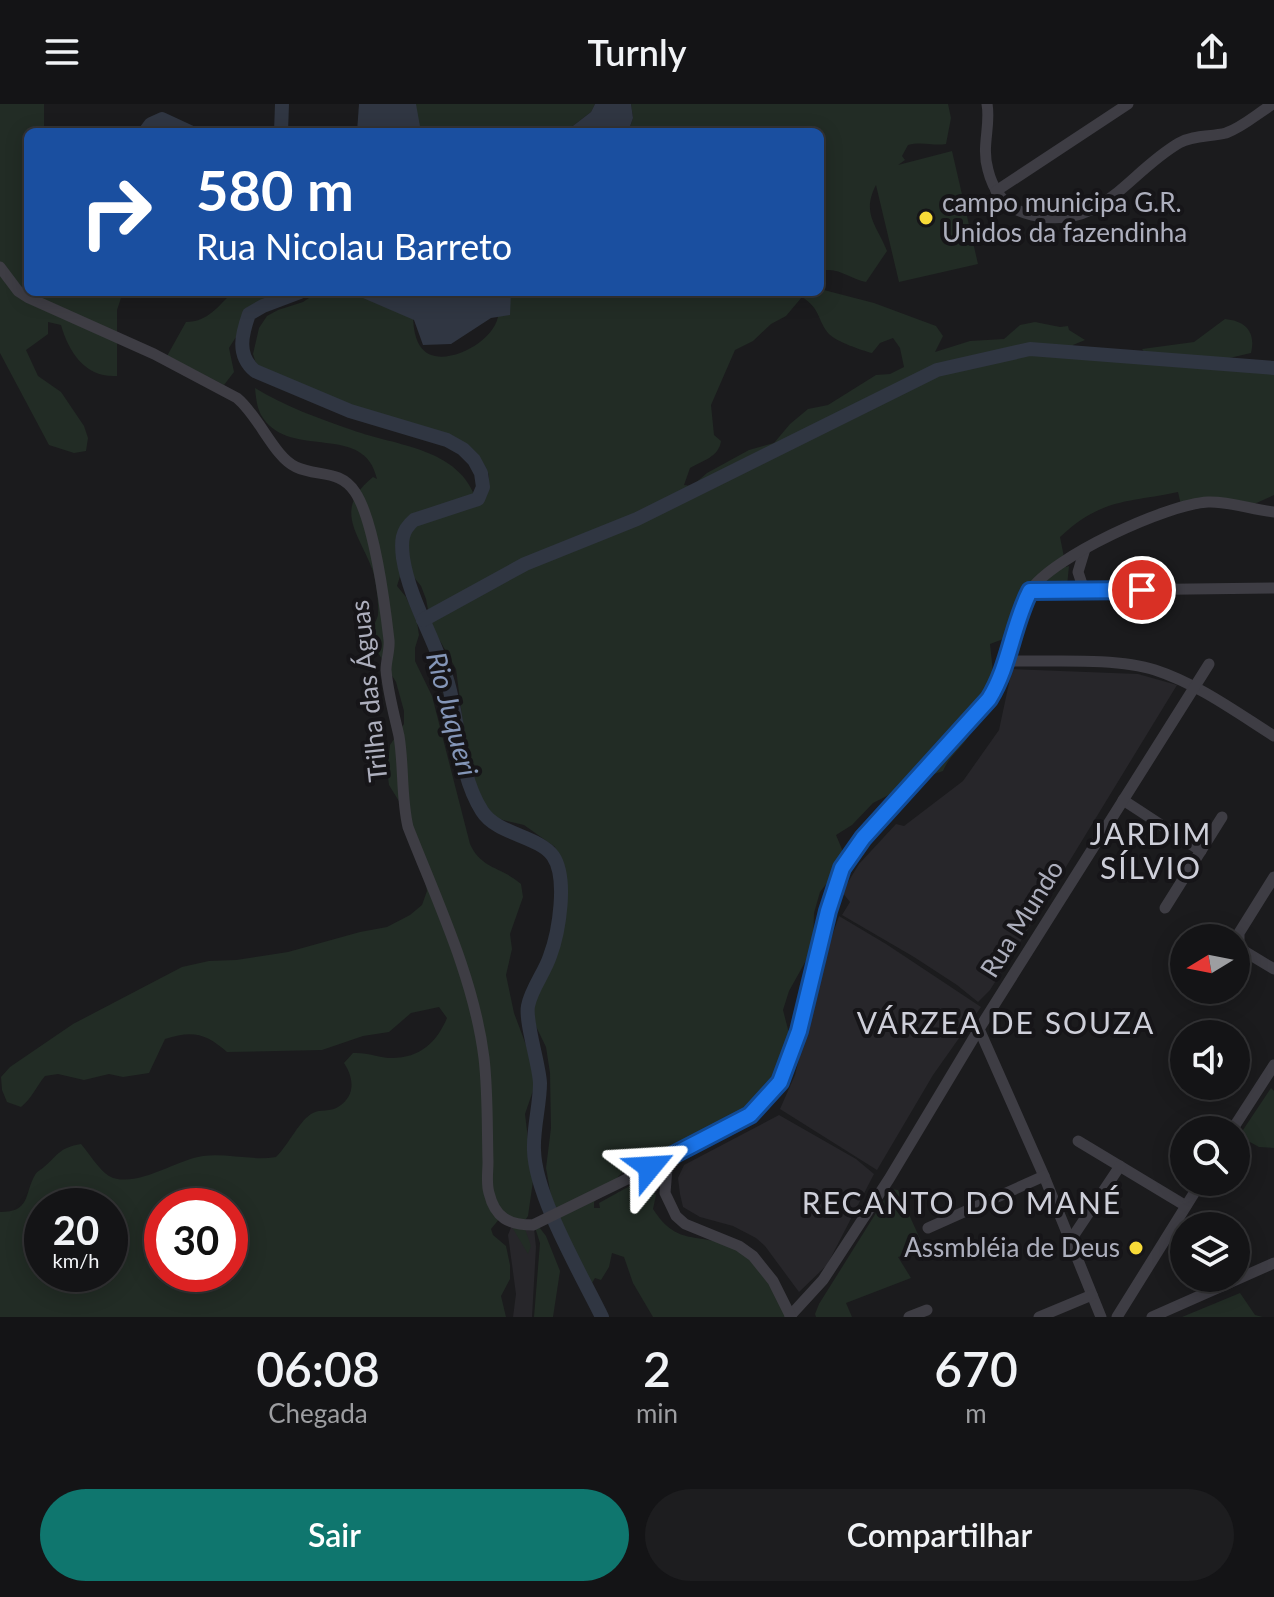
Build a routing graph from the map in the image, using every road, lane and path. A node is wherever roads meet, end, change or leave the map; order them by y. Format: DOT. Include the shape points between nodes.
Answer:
graph roads {
  1 [pos="1128,104"];
  2 [pos="1273,104"];
  3 [pos="991,106"];
  4 [pos="1258,108"];
  5 [pos="996,191"];
  6 [pos="0,267"];
  7 [pos="24,295"];
  8 [pos="26,296"];
  9 [pos="1274,512"];
  10 [pos="1085,549"];
  11 [pos="1274,588"];
  12 [pos="1084,590"];
  13 [pos="1030,591"];
  14 [pos="1006,661"];
  15 [pos="1209,664"];
  16 [pos="1193,686"];
  17 [pos="1274,736"];
  18 [pos="1123,800"];
  19 [pos="1222,817"];
  20 [pos="1201,851"];
  21 [pos="1273,881"];
  22 [pos="1165,908"];
  23 [pos="1274,969"];
  24 [pos="979,1029"];
  25 [pos="1274,1065"];
  26 [pos="1241,1116"];
  27 [pos="1078,1141"];
  28 [pos="676,1155"];
  29 [pos="1120,1166"];
  30 [pos="1044,1176"];
  31 [pos="1192,1196"];
  32 [pos="1186,1206"];
  33 [pos="928,1228"];
  34 [pos="1070,1241"];
  35 [pos="1274,1263"];
  36 [pos="1092,1295"];
  37 [pos="927,1310"];
  38 [pos="791,1316"];
  39 [pos="910,1317"];
  40 [pos="1039,1317"];
  41 [pos="1101,1317"];
  42 [pos="1117,1317"];
  43 [pos="1152,1317"];
  1 -- 5 [label="street"];
  2 -- 4 [label="street"];
  3 -- 5 [label="street" via="984,148"];
  4 -- 5 [label="street" via="1237,129 1179,143 1100,207 1077,216 1028,214 1010,207"];
  6 -- 7 [label="street, Trilha das Águas"];
  8 -- 28 [label="street, Trilha das Águas" via="237,398 284,459 297,468 335,475 357,494 371,530 389,643 386,667 399,737 402,803 473,998 486,1086 489,1193 494,1206 508,1222 533,1225"];
  9 -- 10 [label="street" via="1217,502 1193,505"];
  10 -- 12 [label="street" via="1078,572"];
  10 -- 13 [label="street"];
  11 -- 12 [label="street"];
  12 -- 13 [label="street"];
  13 -- 14 [label="street"];
  14 -- 16 [label="street" via="1139,666"];
  14 -- 28 [label="street" via="989,699 842,868 799,1031 780,1082 750,1115"];
  15 -- 16 [label="street, Rua Mundo"];
  16 -- 17 [label="street"];
  16 -- 18 [label="street, Rua Mundo"];
  18 -- 20 [label="street"];
  18 -- 24 [label="street, Rua Mundo"];
  19 -- 20 [label="street"];
  20 -- 22 [label="street"];
  21 -- 23 [label="street" via="1237,943"];
  24 -- 30 [label="street"];
  24 -- 38 [label="street, Rua Mundo" via="830,1269"];
  25 -- 26 [label="street"];
  27 -- 29 [label="street"];
  28 -- 38 [label="street" via="665,1179 676,1216 753,1256"];
  29 -- 32 [label="street"];
  29 -- 34 [label="street"];
  30 -- 33 [label="street"];
  30 -- 34 [label="street"];
  31 -- 32 [label="street"];
  32 -- 42 [label="street"];
  34 -- 36 [label="street"];
  35 -- 43 [label="street"];
  36 -- 40 [label="street"];
  36 -- 41 [label="street"];
  37 -- 39 [label="street"];
}
